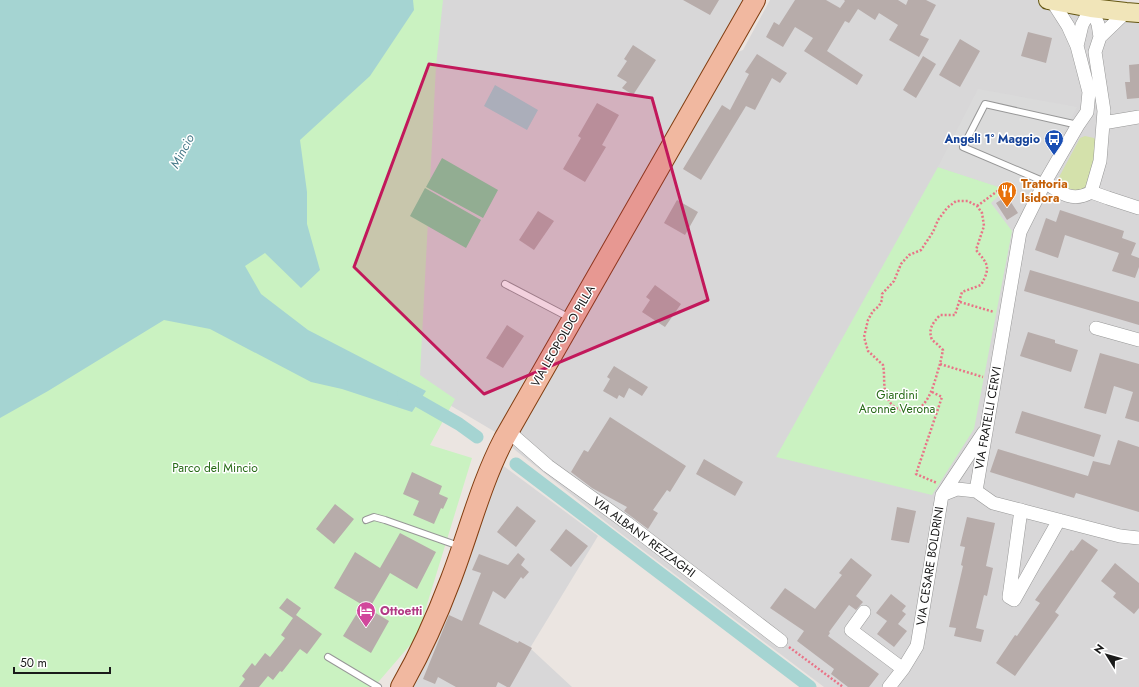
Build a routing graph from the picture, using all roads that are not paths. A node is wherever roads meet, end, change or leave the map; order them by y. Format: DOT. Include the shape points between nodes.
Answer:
graph roads {
  1 [pos="755,0"];
  2 [pos="763,0"];
  3 [pos="1050,0"];
  4 [pos="1091,8"];
  5 [pos="1132,13"];
  6 [pos="1100,37"];
  7 [pos="1077,46"];
  8 [pos="727,51"];
  9 [pos="1139,117"];
  10 [pos="1103,123"];
  11 [pos="1078,125"];
  12 [pos="1045,182"];
  13 [pos="1091,192"];
  14 [pos="1139,208"];
  15 [pos="505,284"];
  16 [pos="573,319"];
  17 [pos="1096,328"];
  18 [pos="1139,340"];
  19 [pos="987,427"];
  20 [pos="506,435"];
  21 [pos="940,489"];
  22 [pos="976,491"];
  23 [pos="1021,510"];
  24 [pos="366,520"];
  25 [pos="1059,520"];
  26 [pos="1139,538"];
  27 [pos="462,547"];
  28 [pos="864,612"];
  29 [pos="781,641"];
  30 [pos="328,656"];
  31 [pos="904,669"];
  32 [pos="378,687"];
  33 [pos="401,687"];
  34 [pos="889,687"];
  1 -- 8 [label="main road, VIA LEOPOLDO PILLA"];
  2 -- 8 [label="main road"];
  3 -- 4 [label="main road"];
  3 -- 7 [label="street, VIA FRATELLI CERVI" via="1068,26"];
  4 -- 5 [label="main road"];
  4 -- 6 [label="street"];
  4 -- 7 [label="street" via="1082,25"];
  5 -- 6 [label="street"];
  6 -- 10 [label="street" via="1095,52 1104,111"];
  7 -- 11 [label="street, VIA FRATELLI CERVI" via="1089,92 1087,112"];
  8 -- 16 [label="main road, VIA LEOPOLDO PILLA"];
  9 -- 10 [label="street"];
  10 -- 13 [label="street" via="1100,161"];
  11 -- 12 [label="street, VIA FRATELLI CERVI"];
  11 -- 12 [label="lane" via="985,104 963,147"];
  12 -- 13 [label="street" via="1059,192 1074,197"];
  12 -- 19 [label="street, VIA FRATELLI CERVI" via="1020,232"];
  13 -- 14 [label="street"];
  15 -- 16 [label="lane"];
  16 -- 20 [label="main road, VIA LEOPOLDO PILLA"];
  17 -- 18 [label="street"];
  19 -- 21 [label="street"];
  19 -- 22 [label="street, VIA FRATELLI CERVI"];
  20 -- 27 [label="main road, VIA LEOPOLDO PILLA" via="489,469"];
  20 -- 29 [label="street, VIA ALBANY REZZAGHI"];
  21 -- 22 [label="street, VIA CESARE BOLDRINI"];
  21 -- 31 [label="street, VIA CESARE BOLDRINI" via="917,646"];
  22 -- 23 [label="street" via="993,503"];
  23 -- 25 [label="street"];
  23 -- 25 [label="street" via="1008,597 1014,600"];
  24 -- 27 [label="lane" via="385,520"];
  25 -- 26 [label="street" via="1120,536"];
  27 -- 33 [label="main road, VIA LEOPOLDO PILLA" via="440,606"];
  28 -- 31 [label="street" via="852,630"];
  30 -- 32 [label="lane"];
  31 -- 34 [label="street, VIA CESARE BOLDRINI"];
}
